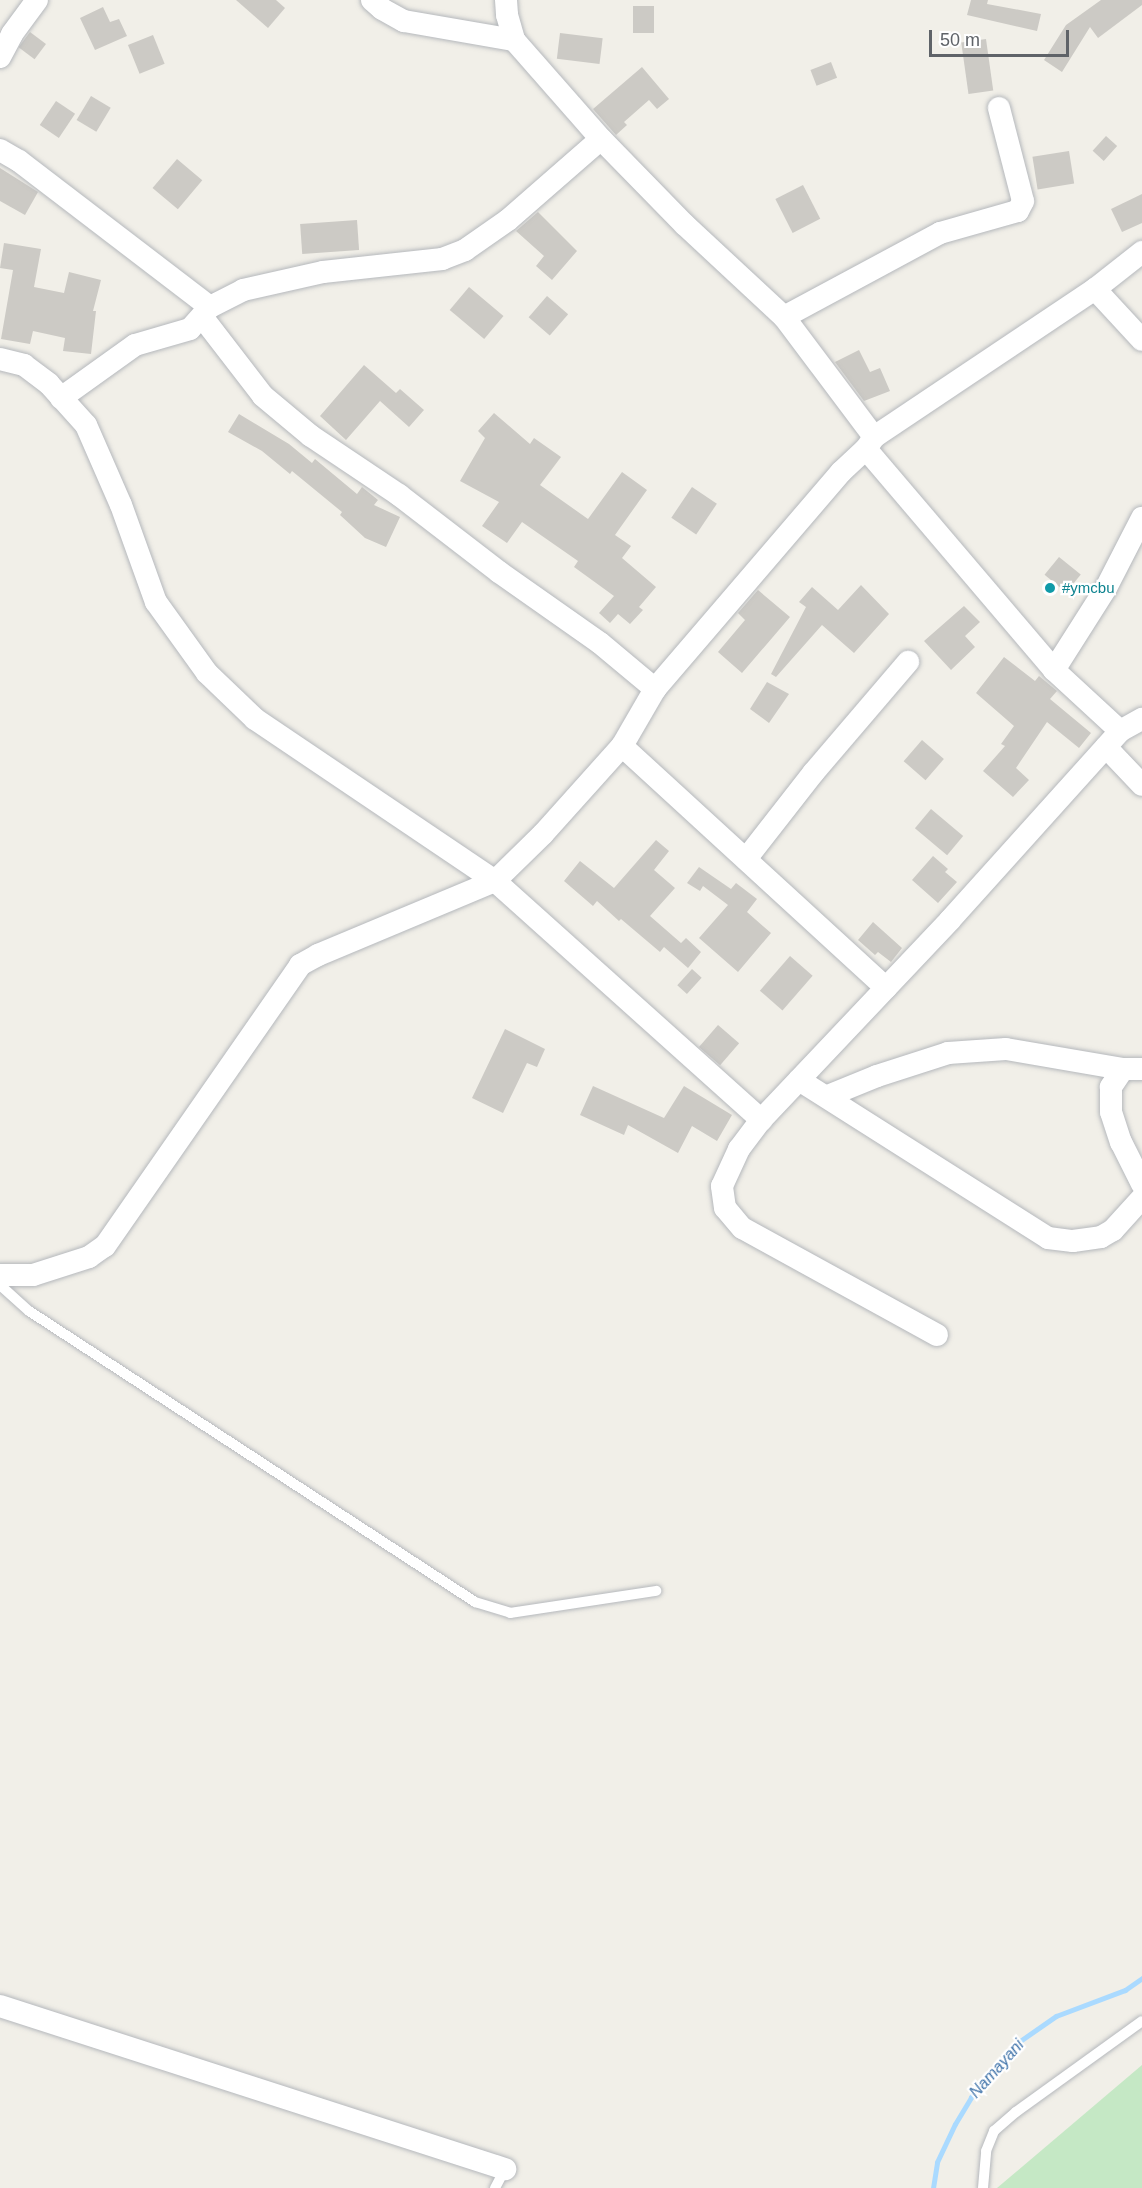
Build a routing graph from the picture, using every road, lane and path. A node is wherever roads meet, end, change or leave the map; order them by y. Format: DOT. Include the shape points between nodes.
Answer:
graph roads {
  1 [pos="37,0"];
  2 [pos="372,0"];
  3 [pos="506,0"];
  4 [pos="513,40"];
  5 [pos="0,57"];
  6 [pos="999,108"];
  7 [pos="601,139"];
  8 [pos="0,150"];
  9 [pos="1142,252"];
  10 [pos="1095,289"];
  11 [pos="206,312"];
  12 [pos="784,317"];
  13 [pos="1142,340"];
  14 [pos="0,359"];
  15 [pos="61,398"];
  16 [pos="870,443"];
  17 [pos="1142,518"];
  18 [pos="908,662"];
  19 [pos="1054,670"];
  20 [pos="655,689"];
  21 [pos="1142,718"];
  22 [pos="1113,739"];
  23 [pos="622,747"];
  24 [pos="1142,785"];
  25 [pos="746,859"];
  26 [pos="495,881"];
  27 [pos="886,988"];
  28 [pos="1133,1069"];
  29 [pos="799,1080"];
  30 [pos="828,1096"];
  31 [pos="761,1120"];
  32 [pos="1142,1184"];
  33 [pos="1142,1198"];
  34 [pos="0,1275"];
  35 [pos="0,1285"];
  36 [pos="937,1335"];
  37 [pos="656,1591"];
  38 [pos="0,2006"];
  39 [pos="1142,2021"];
  40 [pos="500,2178"];
  41 [pos="983,2188"];
  1 -- 5 [label="street"];
  2 -- 4 [label="street" via="404,21"];
  3 -- 4 [label="street"];
  4 -- 7 [label="street"];
  6 -- 12 [label="street" via="1023,201 1018,211 940,233"];
  7 -- 11 [label="street" via="508,220 465,250 442,259 312,274 243,290"];
  7 -- 12 [label="street" via="685,225"];
  8 -- 11 [label="street" via="19,161"];
  9 -- 10 [label="street"];
  10 -- 13 [label="street"];
  10 -- 16 [label="street"];
  11 -- 15 [label="street" via="190,329 135,345"];
  11 -- 20 [label="street" via="263,396 311,436 399,495 600,643"];
  12 -- 16 [label="street"];
  14 -- 15 [label="street" via="24,365"];
  15 -- 26 [label="street" via="86,425 121,505 156,602 207,673 255,719"];
  16 -- 19 [label="street"];
  16 -- 20 [label="street"];
  17 -- 19 [label="street" via="1106,588"];
  18 -- 25 [label="street"];
  19 -- 22 [label="street"];
  20 -- 23 [label="street"];
  21 -- 22 [label="street"];
  22 -- 24 [label="street"];
  22 -- 27 [label="street"];
  23 -- 25 [label="street"];
  23 -- 26 [label="street"];
  25 -- 27 [label="street"];
  26 -- 31 [label="street"];
  26 -- 34 [label="street" via="300,965 105,1246 89,1257 33,1275"];
  27 -- 29 [label="street"];
  28 -- 30 [label="street" via="1006,1049 948,1053"];
  28 -- 32 [label="street" via="1112,1087 1111,1112 1121,1143"];
  29 -- 30 [label="street"];
  29 -- 31 [label="street"];
  30 -- 33 [label="street" via="1048,1238 1073,1241 1101,1237 1113,1230"];
  31 -- 36 [label="street" via="739,1149 723,1186 725,1208 732,1219 803,1263"];
  35 -- 37 [label="lane" via="29,1311 476,1602 510,1613"];
  38 -- 40 [label="street"];
  39 -- 41 [label="lane" via="994,2131 986,2151"];
}
